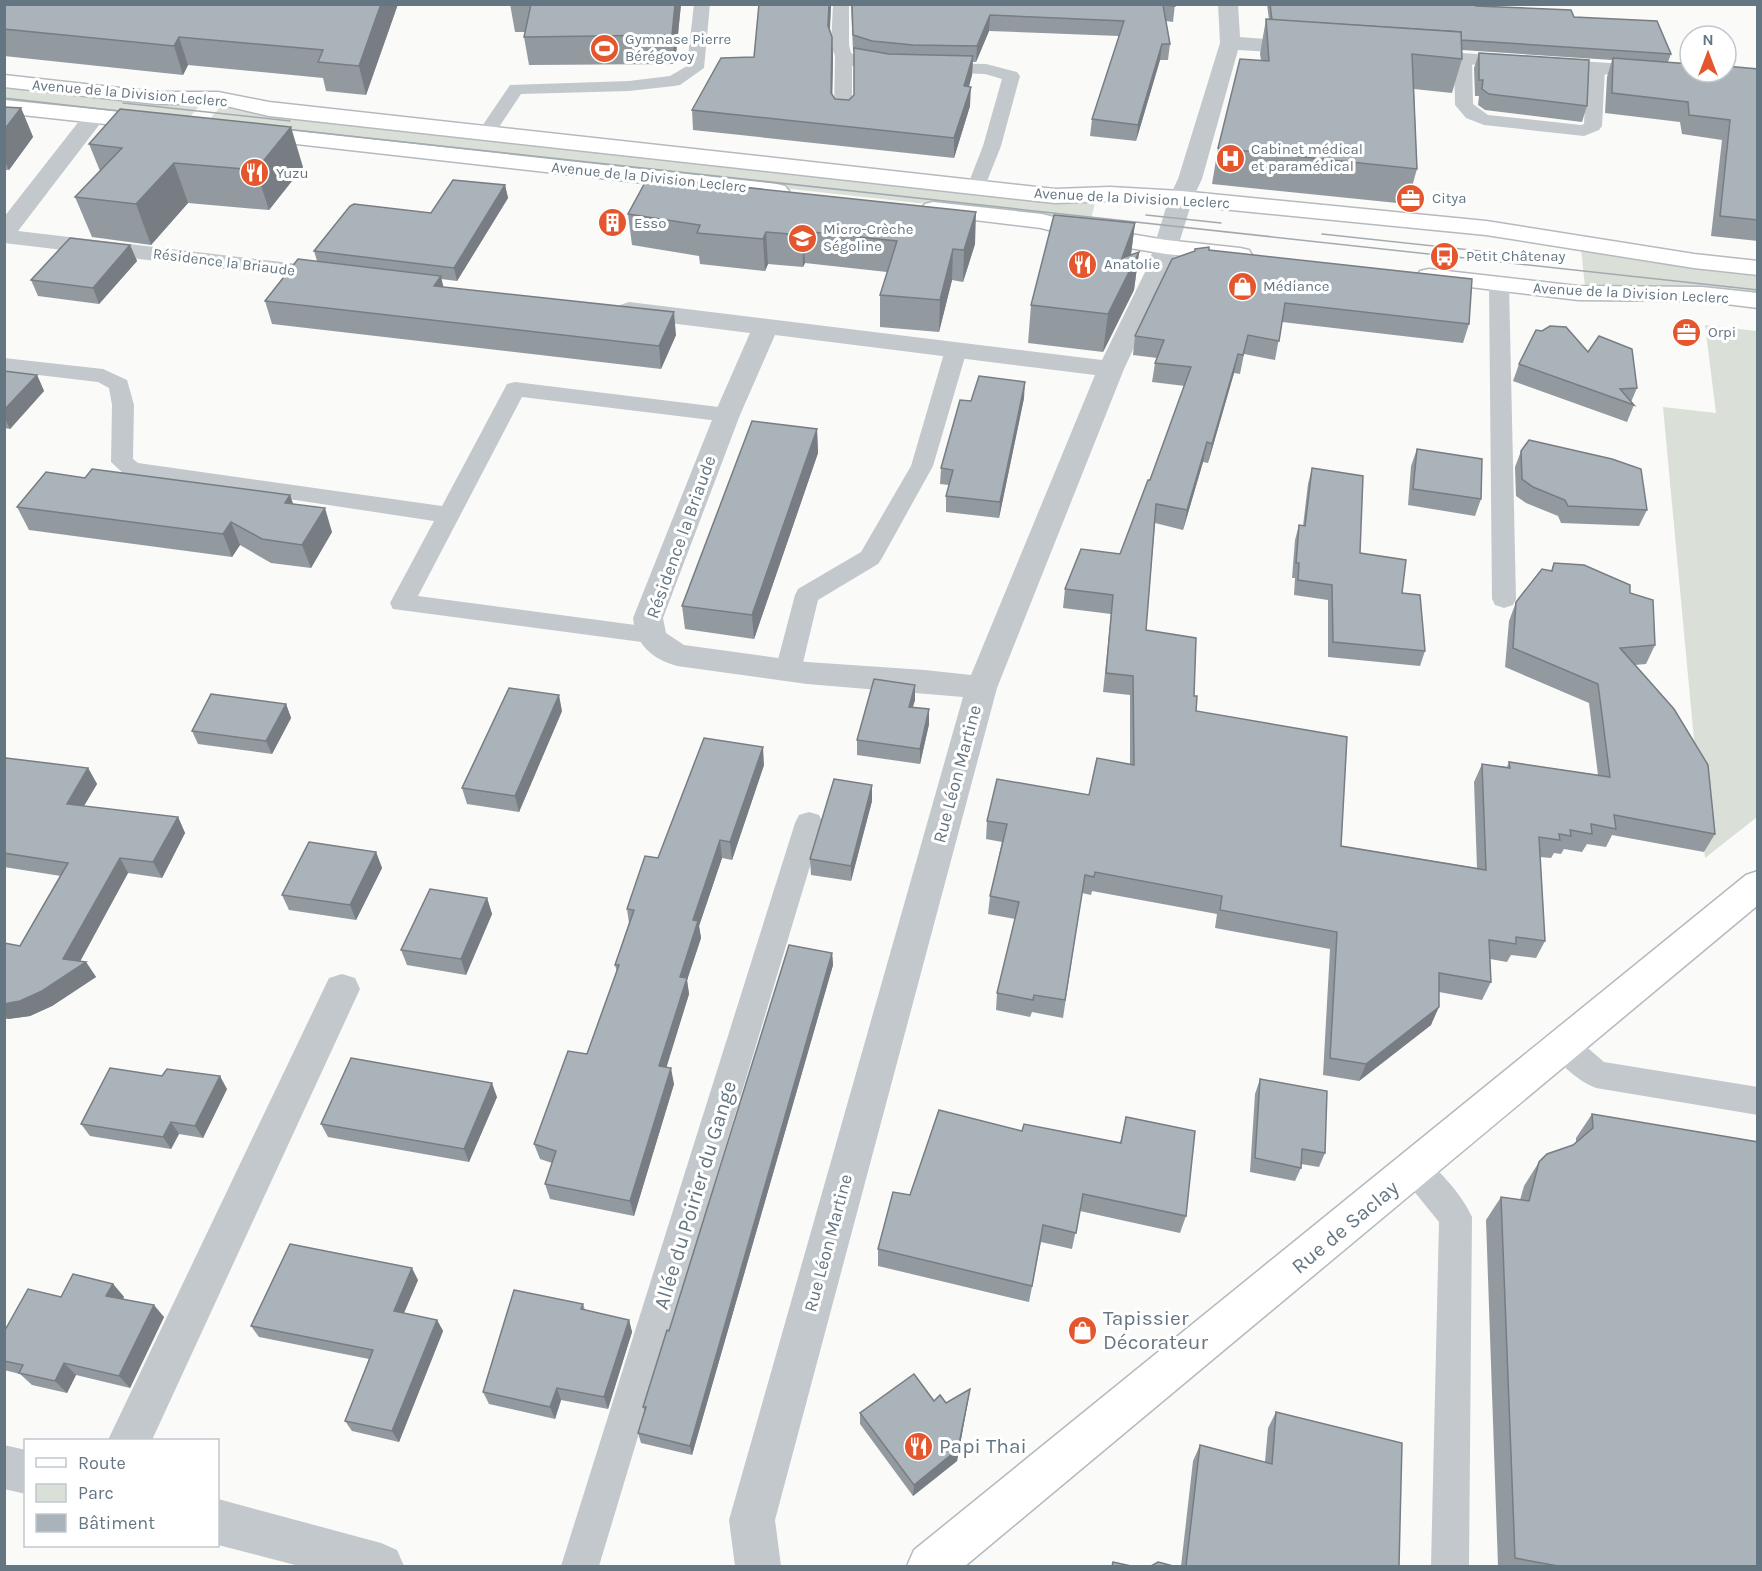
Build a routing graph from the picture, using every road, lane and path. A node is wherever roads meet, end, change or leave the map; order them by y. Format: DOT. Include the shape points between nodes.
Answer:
graph roads {
  1 [pos="702,4"];
  2 [pos="841,4"];
  3 [pos="1228,4"];
  4 [pos="1230,43"];
  5 [pos="1323,50"];
  6 [pos="1393,54"];
  7 [pos="844,56"];
  8 [pos="1463,59"];
  9 [pos="1596,68"];
  10 [pos="1677,74"];
  11 [pos="4,81"];
  12 [pos="4,106"];
  13 [pos="843,113"];
  14 [pos="95,116"];
  15 [pos="176,130"];
  16 [pos="487,132"];
  17 [pos="232,133"];
  18 [pos="976,188"];
  19 [pos="803,194"];
  20 [pos="1181,198"];
  21 [pos="910,206"];
  22 [pos="4,235"];
  23 [pos="1166,247"];
  24 [pos="1258,257"];
  25 [pos="1758,268"];
  26 [pos="1407,274"];
  27 [pos="362,278"];
  28 [pos="1499,284"];
  29 [pos="1758,301"];
  30 [pos="611,308"];
  31 [pos="766,326"];
  32 [pos="956,350"];
  33 [pos="4,364"];
  34 [pos="1111,369"];
  35 [pos="727,415"];
  36 [pos="449,515"];
  37 [pos="1504,599"];
  38 [pos="649,634"];
  39 [pos="788,671"];
  40 [pos="981,688"];
  41 [pos="809,823"];
  42 [pos="1758,885"];
  43 [pos="342,990"];
  44 [pos="1563,1046"];
  45 [pos="1758,1101"];
  46 [pos="1415,1169"];
  47 [pos="130,1439"];
  48 [pos="4,1467"];
  49 [pos="24,1472"];
  50 [pos="219,1522"];
  51 [pos="381,1566"];
  52 [pos="580,1566"];
  53 [pos="758,1566"];
  54 [pos="930,1566"];
  55 [pos="1450,1566"];
  1 -- 16 [label="lane" via="695,68 674,81 516,89"];
  2 -- 7 [label="lane" via="840,45"];
  3 -- 4 [label="street, Rue Léon Martine"];
  4 -- 5 [label="street"];
  4 -- 20 [label="street, Rue Léon Martine"];
  6 -- 8 [label="street"];
  7 -- 13 [label="lane"];
  7 -- 18 [label="lane" via="862,64 986,69 1011,76"];
  8 -- 9 [label="street"];
  8 -- 9 [label="lane" via="1464,105 1472,114 1484,120 1584,130 1593,126"];
  9 -- 10 [label="street"];
  11 -- 16 [label="main road, Avenue de la Division Leclerc" via="156,98 218,98 269,109"];
  12 -- 14 [label="main road, Avenue de la Division Leclerc"];
  14 -- 15 [label="main road, Avenue de la Division Leclerc"];
  14 -- 22 [label="street"];
  16 -- 18 [label="main road, Avenue de la Division Leclerc"];
  17 -- 19 [label="main road, Avenue de la Division Leclerc"];
  18 -- 20 [label="main road, Avenue de la Division Leclerc" via="1055,196"];
  20 -- 23 [label="street, Rue Léon Martine"];
  20 -- 25 [label="main road, Avenue de la Division Leclerc" via="1486,228"];
  21 -- 23 [label="main road, Avenue de la Division Leclerc" via="1042,221"];
  22 -- 27 [label="street, Résidence la Briaude"];
  23 -- 24 [label="main road, Avenue de la Division Leclerc"];
  23 -- 34 [label="street, Rue Léon Martine"];
  26 -- 28 [label="main road, Avenue de la Division Leclerc"];
  28 -- 29 [label="main road, Avenue de la Division Leclerc" via="1578,293 1702,294"];
  28 -- 37 [label="lane"];
  30 -- 31 [label="street"];
  31 -- 32 [label="street"];
  31 -- 35 [label="street, Résidence la Briaude"];
  32 -- 34 [label="street"];
  32 -- 39 [label="lane" via="922,466 870,558 807,595"];
  33 -- 36 [label="lane" via="103,376 119,385 123,405 122,462 132,469"];
  34 -- 40 [label="street, Rue Léon Martine"];
  35 -- 36 [label="lane" via="515,389"];
  35 -- 38 [label="street, Résidence la Briaude" via="648,618"];
  36 -- 38 [label="lane" via="402,603"];
  38 -- 39 [label="street, Résidence la Briaude" via="678,655"];
  39 -- 40 [label="street, Résidence la Briaude"];
  40 -- 53 [label="street, Rue Léon Martine" via="752,1520"];
  41 -- 52 [label="lane, Allée du Poirier du Gange"];
  42 -- 44 [label="main road, Rue de Saclay"];
  43 -- 47 [label="street"];
  44 -- 45 [label="lane" via="1596,1074"];
  44 -- 46 [label="main road, Rue de Saclay"];
  46 -- 54 [label="main road, Rue de Saclay"];
  46 -- 55 [label="lane" via="1456,1216"];
  48 -- 49 [label="street"];
  50 -- 51 [label="street"];
}
